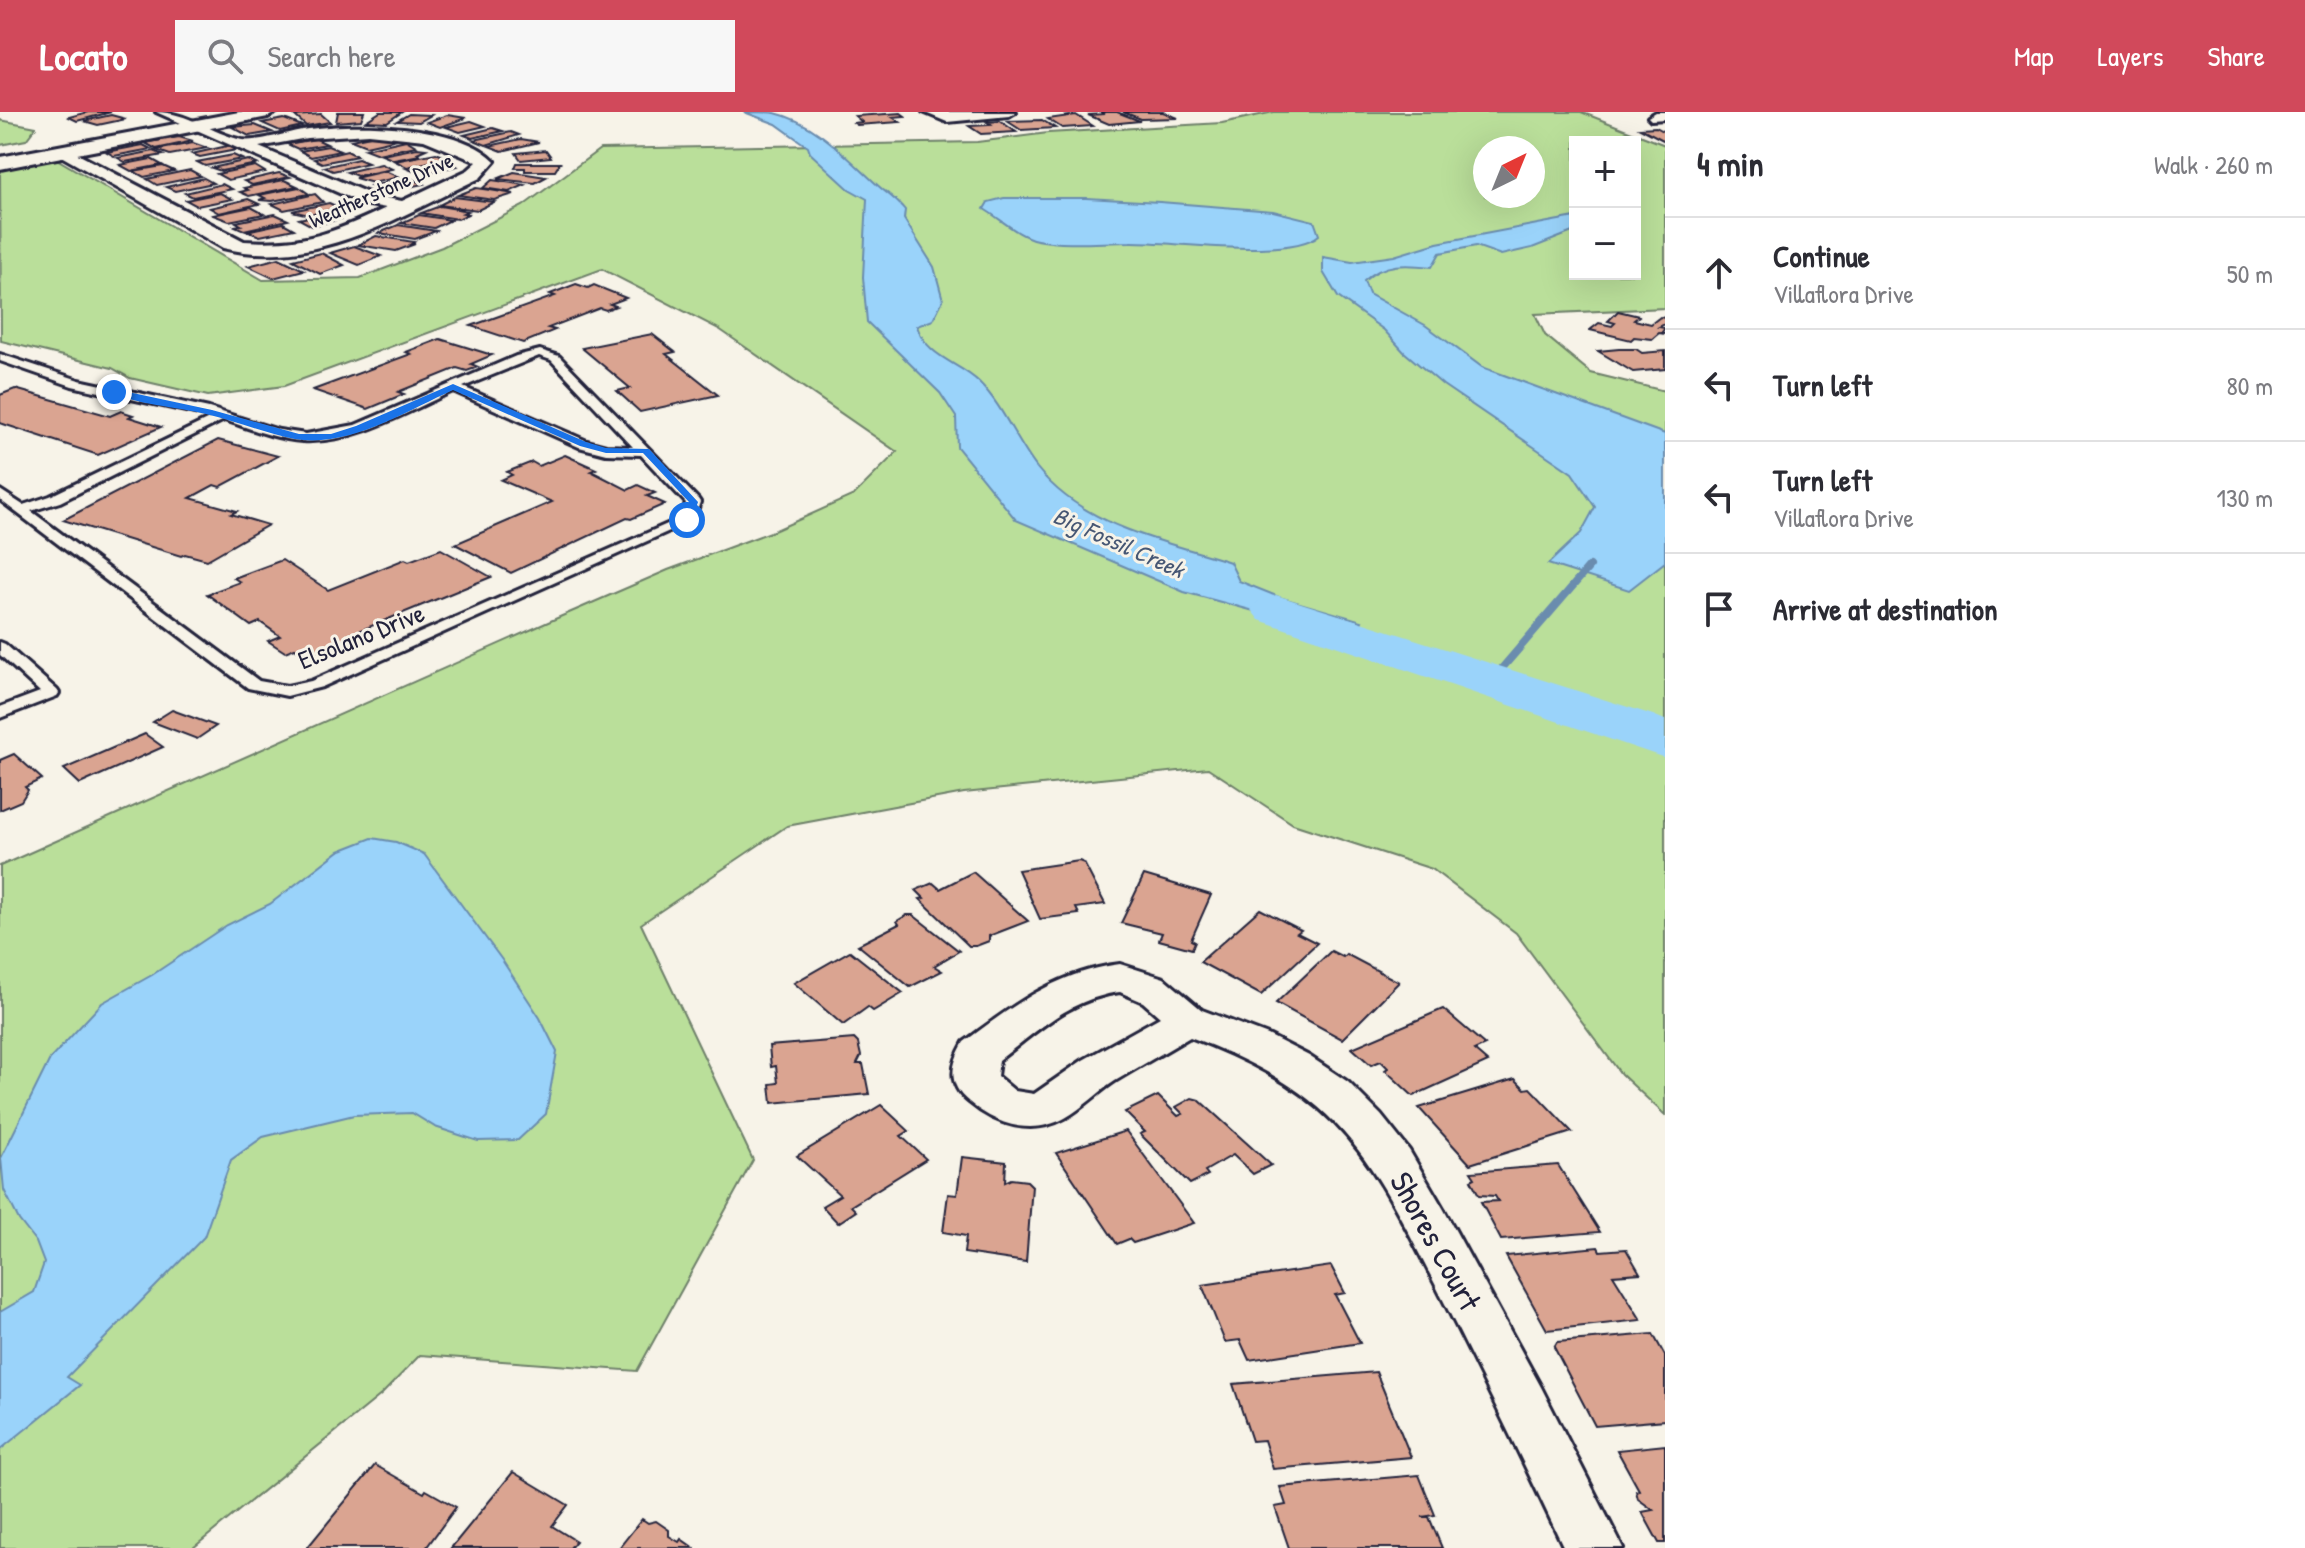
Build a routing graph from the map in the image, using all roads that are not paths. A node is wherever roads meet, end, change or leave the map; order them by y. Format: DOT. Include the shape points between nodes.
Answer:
graph roads {
  1 [pos="216,112"];
  2 [pos="268,112"];
  3 [pos="930,112"];
  4 [pos="1009,112"];
  5 [pos="170,115"];
  6 [pos="198,127"];
  7 [pos="244,145"];
  8 [pos="0,150"];
  9 [pos="62,152"];
  10 [pos="0,163"];
  11 [pos="402,206"];
  12 [pos="0,357"];
  13 [pos="453,387"];
  14 [pos="223,416"];
  15 [pos="645,451"];
  16 [pos="0,494"];
  17 [pos="21,510"];
  18 [pos="0,647"];
  19 [pos="0,713"];
  20 [pos="1187,1020"];
  21 [pos="1594,1548"];
  1 -- 5 [label="main road"];
  2 -- 6 [label="main road"];
  3 -- 4 [label="street" via="953,117"];
  5 -- 6 [label="street"];
  5 -- 8 [label="main road"];
  6 -- 7 [label="street"];
  6 -- 9 [label="main road"];
  7 -- 11 [label="street" via="370,200"];
  7 -- 11 [label="street, Weatherstone Drive" via="323,130 384,129 418,132 487,161 474,174"];
  9 -- 10 [label="main road"];
  9 -- 11 [label="street, Weatherstone Drive" via="230,244 275,249 313,245"];
  12 -- 14 [label="lane" via="114,392"];
  13 -- 14 [label="lane" via="331,436 299,437"];
  13 -- 15 [label="lane" via="583,444"];
  13 -- 15 [label="lane" via="540,353 555,358"];
  14 -- 17 [label="lane" via="55,499"];
  15 -- 17 [label="lane, Elsolano Drive" via="693,502 687,520 316,684 287,691 254,685"];
  16 -- 17 [label="lane, Elsolano Drive"];
  18 -- 19 [label="lane" via="51,693"];
  20 -- 21 [label="street, Shores Court" via="1242,1040 1309,1076 1350,1110 1391,1158 1492,1343"];
}
